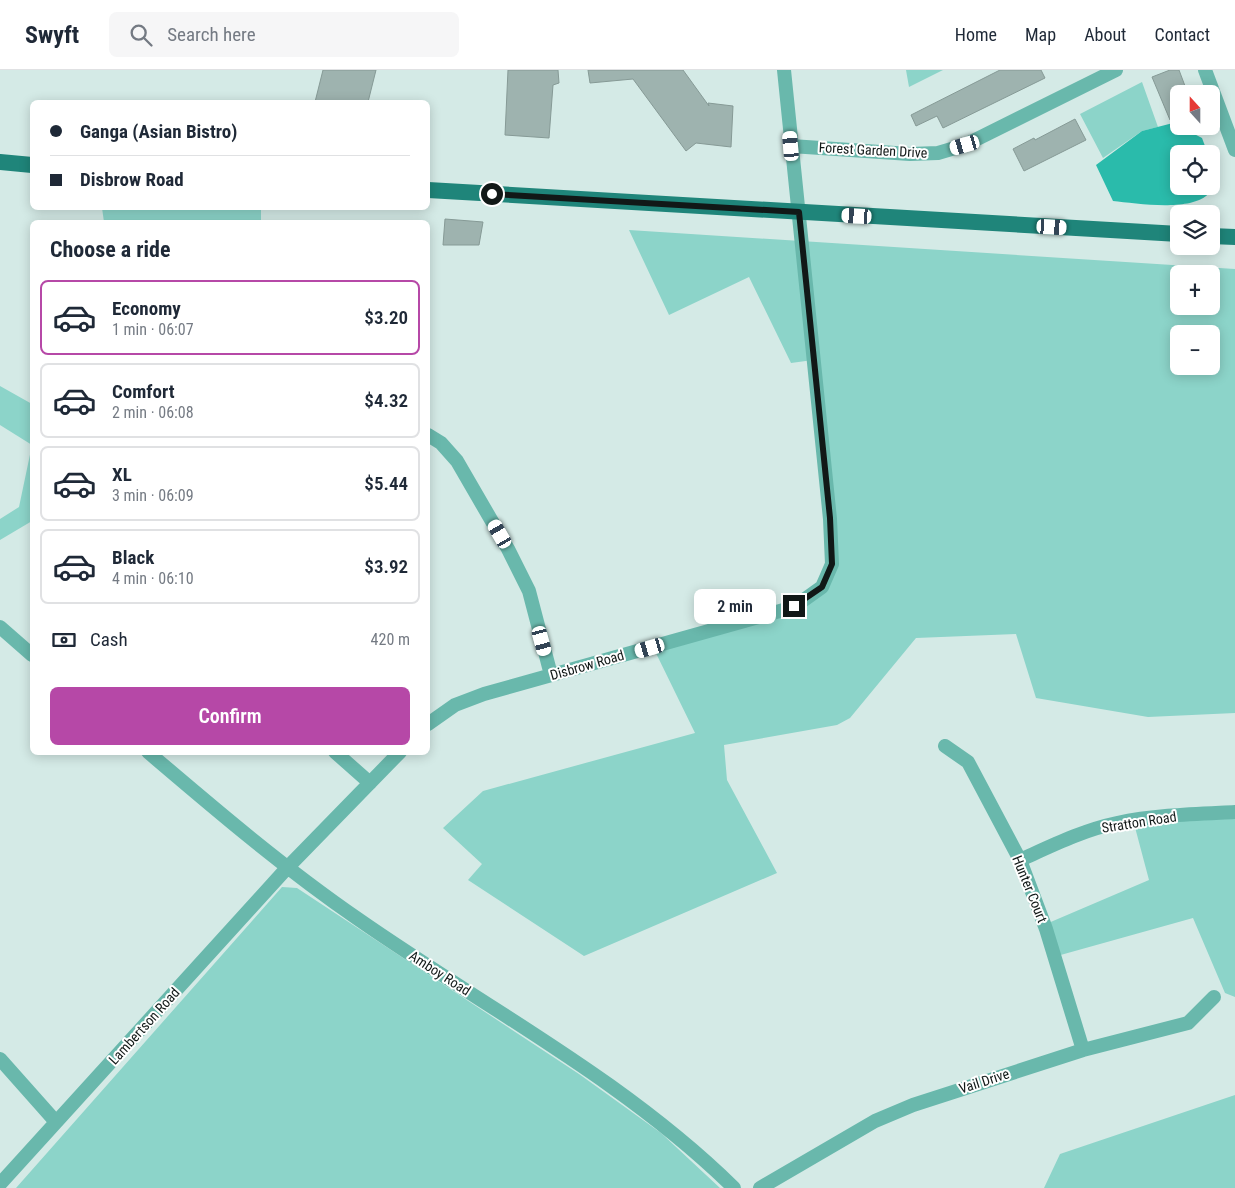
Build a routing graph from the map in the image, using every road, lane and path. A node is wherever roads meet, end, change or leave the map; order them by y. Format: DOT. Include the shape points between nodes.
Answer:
graph roads {
  1 [pos="784,70"];
  2 [pos="1116,70"];
  3 [pos="1204,70"];
  4 [pos="791,146"];
  5 [pos="1235,150"];
  6 [pos="0,162"];
  7 [pos="30,165"];
  8 [pos="430,190"];
  9 [pos="799,212"];
  10 [pos="1170,233"];
  11 [pos="1220,236"];
  12 [pos="1235,237"];
  13 [pos="430,436"];
  14 [pos="0,627"];
  15 [pos="30,653"];
  16 [pos="551,675"];
  17 [pos="430,723"];
  18 [pos="945,746"];
  19 [pos="152,755"];
  20 [pos="339,755"];
  21 [pos="397,755"];
  22 [pos="370,783"];
  23 [pos="1235,812"];
  24 [pos="1020,860"];
  25 [pos="288,868"];
  26 [pos="1214,997"];
  27 [pos="1083,1050"];
  28 [pos="0,1060"];
  29 [pos="56,1122"];
  30 [pos="0,1184"];
  31 [pos="734,1188"];
  32 [pos="760,1188"];
  1 -- 4 [label="street, Disbrow Road"];
  2 -- 4 [label="street, Forest Garden Drive" via="965,145 938,153"];
  3 -- 5 [label="street"];
  4 -- 9 [label="street, Disbrow Road"];
  6 -- 7 [label="main road"];
  8 -- 9 [label="main road"];
  9 -- 10 [label="main road"];
  9 -- 16 [label="street, Disbrow Road" via="830,518 832,564 822,587 794,606"];
  11 -- 12 [label="main road"];
  13 -- 16 [label="street" via="457,461 508,549 529,591"];
  14 -- 15 [label="street"];
  16 -- 17 [label="street, Disbrow Road" via="484,694 455,706"];
  18 -- 24 [label="street, Hunter Court" via="968,762"];
  19 -- 25 [label="street, Amboy Road"];
  20 -- 22 [label="street"];
  21 -- 22 [label="street"];
  22 -- 25 [label="street"];
  23 -- 24 [label="street, Stratton Road" via="1153,817 1115,823 1079,833"];
  24 -- 27 [label="street, Hunter Court" via="1046,929"];
  25 -- 29 [label="street, Lambertson Road"];
  25 -- 31 [label="street, Amboy Road" via="358,919 620,1091"];
  26 -- 27 [label="street, Vail Drive" via="1188,1023"];
  27 -- 32 [label="street, Vail Drive" via="947,1093 890,1115"];
  28 -- 29 [label="street"];
  29 -- 30 [label="street, Lambertson Road"];
}
